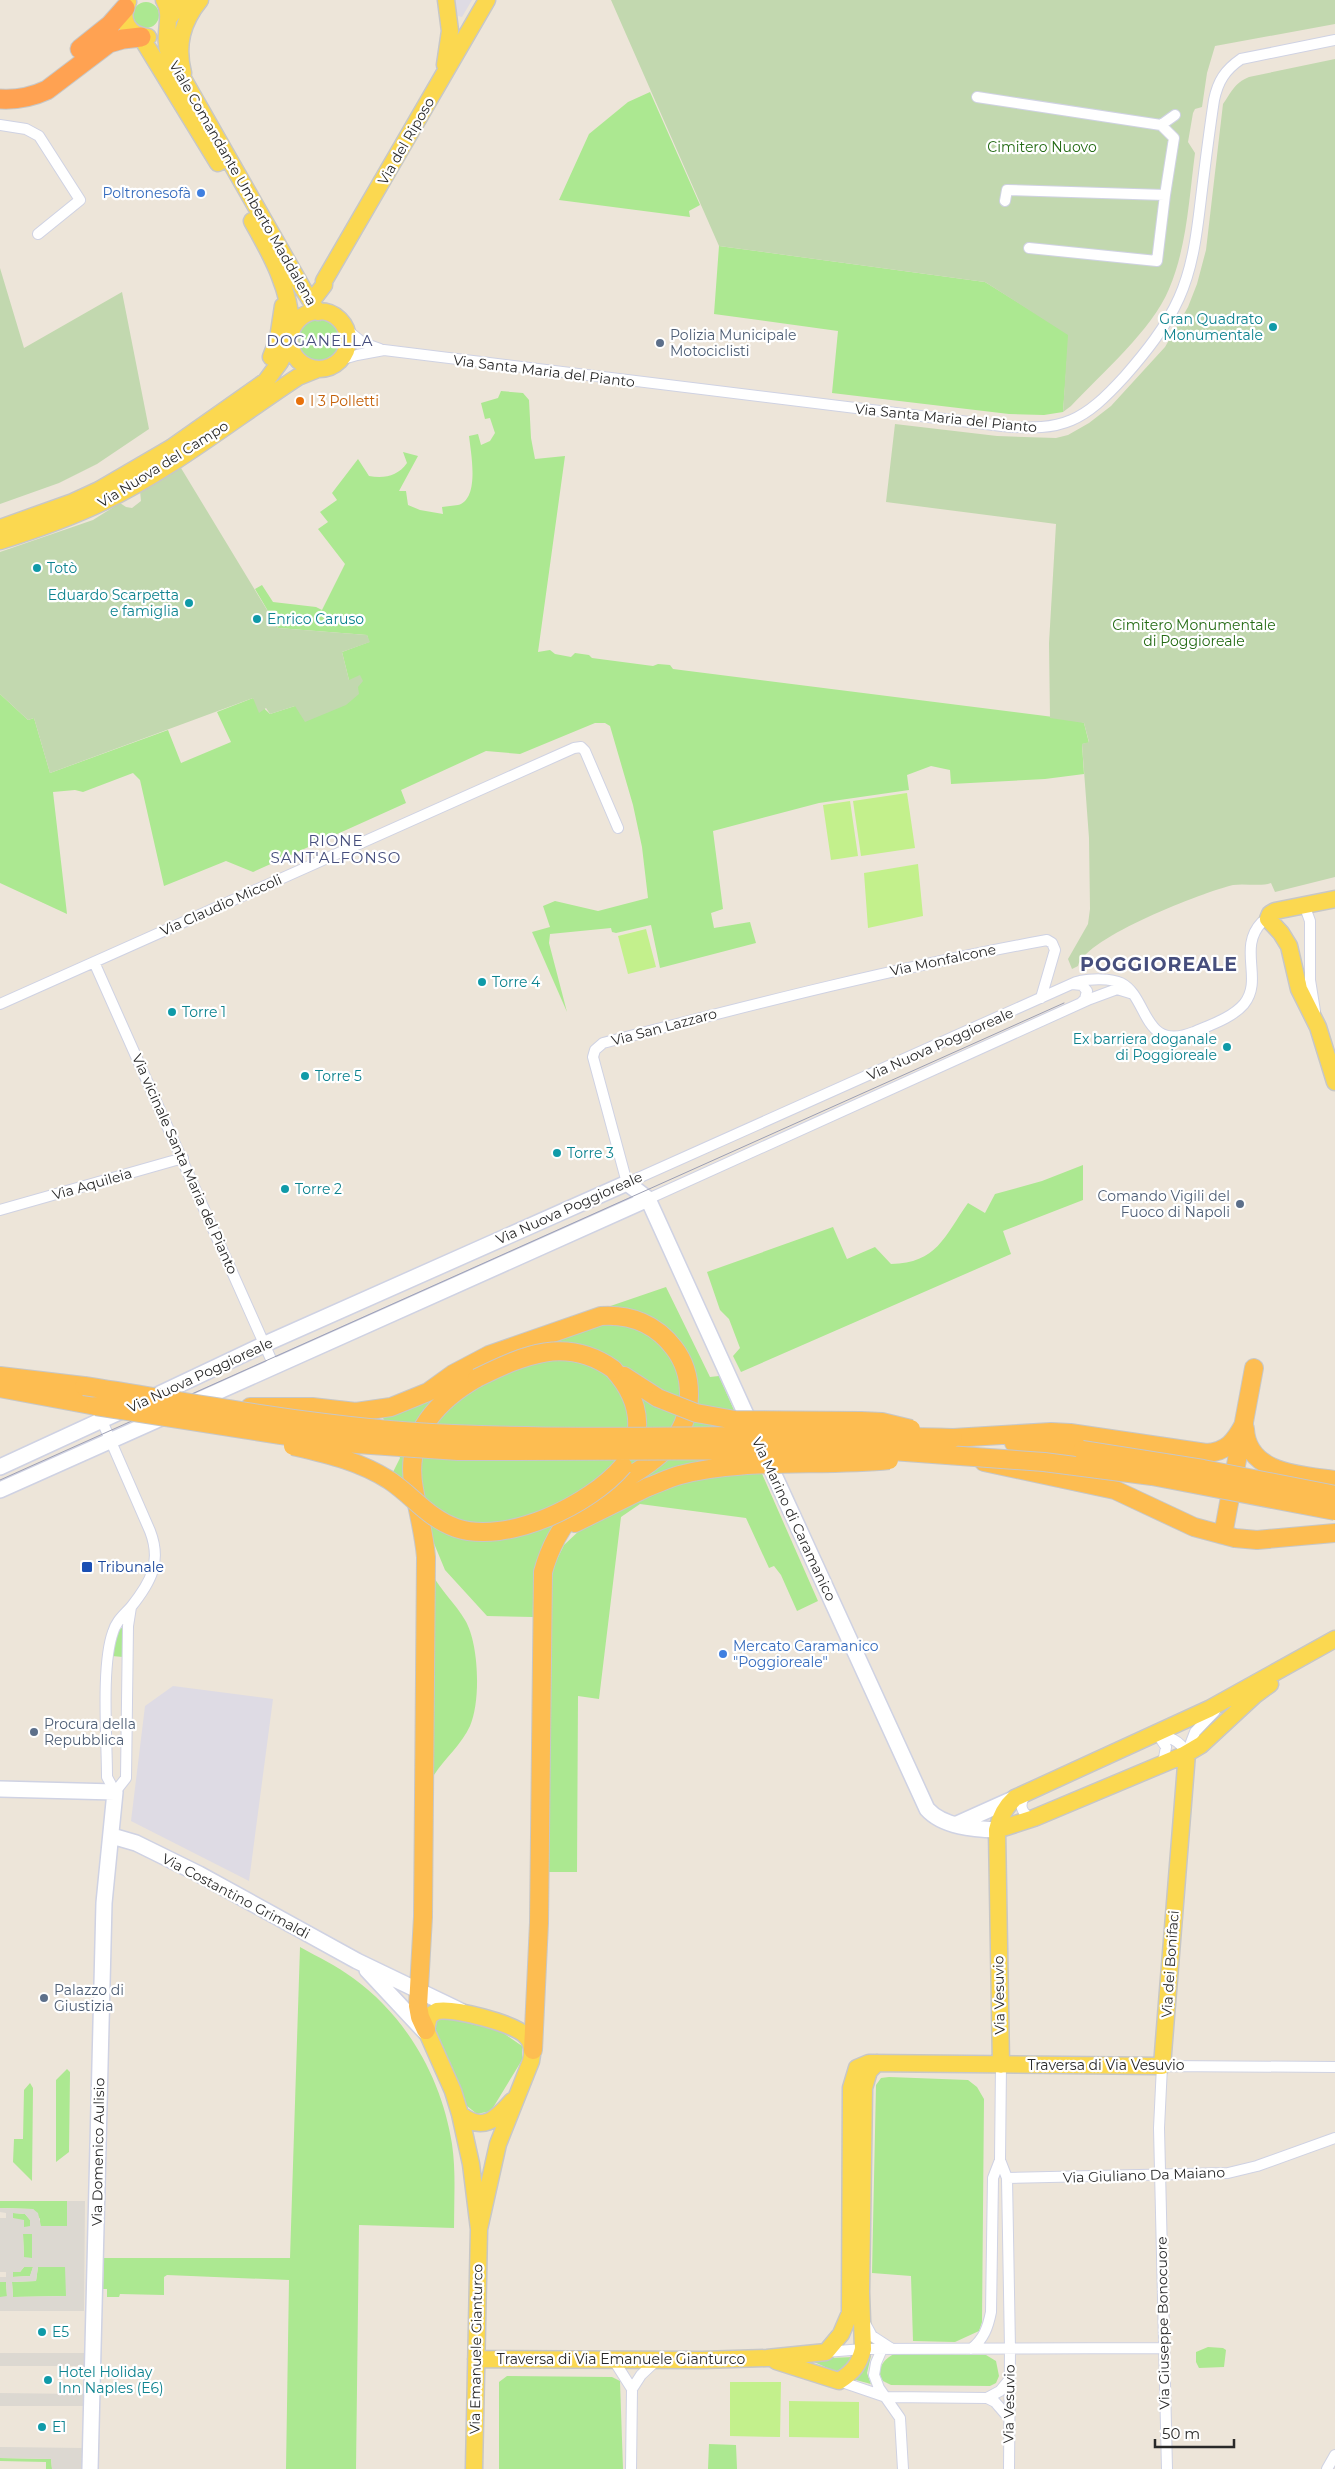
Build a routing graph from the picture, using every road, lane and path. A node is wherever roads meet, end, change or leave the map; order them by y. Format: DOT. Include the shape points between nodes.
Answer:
graph roads {
  1 [pos="164,0"];
  2 [pos="184,0"];
  3 [pos="200,0"];
  4 [pos="446,0"];
  5 [pos="487,0"];
  6 [pos="125,3"];
  7 [pos="168,21"];
  8 [pos="141,37"];
  9 [pos="1335,40"];
  10 [pos="443,77"];
  11 [pos="186,85"];
  12 [pos="0,87"];
  13 [pos="977,97"];
  14 [pos="0,100"];
  15 [pos="1175,115"];
  16 [pos="0,124"];
  17 [pos="1161,125"];
  18 [pos="1165,195"];
  19 [pos="1005,201"];
  20 [pos="38,234"];
  21 [pos="1029,248"];
  22 [pos="284,286"];
  23 [pos="311,301"];
  24 [pos="345,328"];
  25 [pos="291,335"];
  26 [pos="384,350"];
  27 [pos="340,360"];
  28 [pos="318,369"];
  29 [pos="248,394"];
  30 [pos="0,528"];
  31 [pos="0,541"];
  32 [pos="618,828"];
  33 [pos="1335,899"];
  34 [pos="1306,910"];
  35 [pos="1268,924"];
  36 [pos="94,962"];
  37 [pos="1072,984"];
  38 [pos="777,998"];
  39 [pos="1041,998"];
  40 [pos="1137,1002"];
  41 [pos="1081,1003"];
  42 [pos="0,1004"];
  43 [pos="1318,1027"];
  44 [pos="1335,1082"];
  45 [pos="183,1158"];
  46 [pos="627,1183"];
  47 [pos="648,1199"];
  48 [pos="0,1210"];
  49 [pos="265,1344"];
  50 [pos="274,1366"];
  51 [pos="1254,1368"];
  52 [pos="613,1369"];
  53 [pos="0,1376"];
  54 [pos="0,1388"];
  55 [pos="221,1408"];
  56 [pos="102,1421"];
  57 [pos="1244,1424"];
  58 [pos="218,1426"];
  59 [pos="110,1440"];
  60 [pos="952,1446"];
  61 [pos="0,1467"];
  62 [pos="1335,1480"];
  63 [pos="0,1490"];
  64 [pos="1335,1495"];
  65 [pos="1335,1510"];
  66 [pos="1335,1533"];
  67 [pos="1222,1535"];
  68 [pos="550,1551"];
  69 [pos="131,1607"];
  70 [pos="1335,1639"];
  71 [pos="1335,1648"];
  72 [pos="1264,1682"];
  73 [pos="1227,1699"];
  74 [pos="1154,1735"];
  75 [pos="1187,1753"];
  76 [pos="1159,1765"];
  77 [pos="0,1789"];
  78 [pos="115,1792"];
  79 [pos="1021,1795"];
  80 [pos="1034,1818"];
  81 [pos="956,1824"];
  82 [pos="997,1830"];
  83 [pos="112,1836"];
  84 [pos="357,1961"];
  85 [pos="419,1992"];
  86 [pos="474,2016"];
  87 [pos="427,2032"];
  88 [pos="533,2050"];
  89 [pos="877,2064"];
  90 [pos="1000,2065"];
  91 [pos="1162,2066"];
  92 [pos="1335,2067"];
  93 [pos="517,2096"];
  94 [pos="460,2114"];
  95 [pos="1335,2138"];
  96 [pos="1000,2160"];
  97 [pos="1160,2176"];
  98 [pos="1007,2178"];
  99 [pos="479,2229"];
  100 [pos="862,2318"];
  101 [pos="1164,2348"];
  102 [pos="863,2349"];
  103 [pos="888,2349"];
  104 [pos="971,2349"];
  105 [pos="1010,2349"];
  106 [pos="826,2352"];
  107 [pos="767,2358"];
  108 [pos="476,2359"];
  109 [pos="614,2359"];
  110 [pos="658,2359"];
  111 [pos="1009,2380"];
  112 [pos="839,2381"];
  113 [pos="632,2389"];
  114 [pos="886,2396"];
  115 [pos="987,2398"];
  116 [pos="1008,2417"];
  117 [pos="1335,2455"];
  118 [pos="90,2469"];
  119 [pos="474,2469"];
  120 [pos="631,2469"];
  121 [pos="903,2469"];
  122 [pos="1009,2469"];
  123 [pos="1167,2469"];
  124 [pos="1326,2469"];
  1 -- 7 [label="main road, Viale Comandante Umberto Maddalena" via="168,6"];
  2 -- 7 [label="main road"];
  3 -- 11 [label="main road" via="187,18 180,40"];
  4 -- 10 [label="main road" via="450,32"];
  5 -- 10 [label="main road, Via del Riposo"];
  6 -- 8 [label="main road, Viale Comandante Umberto Maddalena" via="126,26"];
  6 -- 12 [label="highway" via="110,25 46,76 21,86"];
  7 -- 8 [label="main road" via="164,29 154,36"];
  7 -- 11 [label="main road, Viale Comandante Umberto Maddalena" via="167,48"];
  8 -- 14 [label="highway" via="109,43 48,90 15,100"];
  8 -- 22 [label="main road, Viale Comandante Umberto Maddalena" via="246,209"];
  9 -- 26 [label="street, Via Santa Maria del Pianto" via="1241,59 1221,77 1214,100 1195,246 1179,298 1158,334 1117,384 1088,411 1063,424 1048,428 1002,426"];
  10 -- 23 [label="main road, Via del Riposo" via="324,285"];
  11 -- 23 [label="main road, Viale Comandante Umberto Maddalena"];
  13 -- 17 [label="street"];
  15 -- 17 [label="street"];
  16 -- 20 [label="street" via="26,129 40,136 80,200"];
  17 -- 18 [label="street" via="1174,138"];
  18 -- 19 [label="street" via="1007,190"];
  18 -- 21 [label="street" via="1158,261"];
  22 -- 25 [label="main road, Viale Comandante Umberto Maddalena"];
  22 -- 29 [label="main road" via="278,340 266,367"];
  23 -- 24 [label="main road" via="334,316"];
  23 -- 25 [label="main road"];
  24 -- 26 [label="street" via="363,343"];
  24 -- 27 [label="main road" via="346,349"];
  25 -- 28 [label="main road" via="291,349 302,363"];
  25 -- 29 [label="main road, Via Nuova del Campo" via="280,362 266,381"];
  26 -- 27 [label="street, Via Santa Maria del Pianto"];
  27 -- 28 [label="main road" via="332,366"];
  28 -- 31 [label="main road, Via Nuova del Campo" via="298,378 168,464 105,501"];
  29 -- 30 [label="main road, Via Nuova del Campo" via="171,448 99,490 50,512"];
  32 -- 36 [label="street, Via Claudio Miccoli" via="585,751 581,747 574,748"];
  33 -- 35 [label="main road" via="1275,911 1270,914"];
  34 -- 43 [label="street" via="1310,920 1310,980"];
  35 -- 40 [label="street, Via Nuova Poggioreale" via="1253,933 1250,991 1243,1005 1232,1014 1193,1032 1170,1036 1151,1026"];
  35 -- 43 [label="main road" via="1289,946 1299,989"];
  36 -- 42 [label="street, Via Claudio Miccoli"];
  36 -- 45 [label="street, Via vicinale Santa Maria del Pianto"];
  37 -- 39 [label="street, Via Nuova Poggioreale"];
  37 -- 40 [label="street, Via Nuova Poggioreale" via="1088,980 1117,981 1128,988"];
  37 -- 41 [label="street" via="1087,991"];
  38 -- 39 [label="street, Via Monfalcone" via="962,955 1047,940 1054,950"];
  38 -- 46 [label="street, Via San Lazzaro" via="604,1043 594,1050 593,1057"];
  39 -- 46 [label="street, Via Nuova Poggioreale"];
  40 -- 41 [label="street, Via Nuova Poggioreale" via="1126,991 1116,989"];
  41 -- 47 [label="street, Via Nuova Poggioreale"];
  43 -- 44 [label="main road"];
  45 -- 48 [label="street, Via Aquileia"];
  45 -- 49 [label="street, Via vicinale Santa Maria del Pianto"];
  46 -- 47 [label="main road"];
  46 -- 49 [label="main road, Via Nuova Poggioreale"];
  47 -- 50 [label="main road, Via Nuova Poggioreale"];
  47 -- 81 [label="main road, Via Marino di Caramanico" via="927,1809 934,1817"];
  49 -- 50 [label="street, Via vicinale Santa Maria del Pianto"];
  49 -- 56 [label="main road, Via Nuova Poggioreale"];
  50 -- 59 [label="main road, Via Nuova Poggioreale"];
  51 -- 57 [label="highway"];
  52 -- 58 [label="highway, bridge" via="628,1388 638,1421 633,1448 623,1466 598,1489 563,1510 497,1532 467,1531 439,1521 390,1481 353,1462"];
  52 -- 60 [label="highway, bridge" via="658,1398 706,1416 735,1420 882,1422"];
  52 -- 85 [label="highway, bridge" via="583,1352 555,1350 510,1363 477,1378 444,1400 432,1413 417,1442 412,1464 425,1542 426,1581 423,1917"];
  53 -- 55 [label="highway, bridge"];
  54 -- 58 [label="highway, bridge"];
  55 -- 60 [label="highway, bridge" via="315,1422 453,1434 870,1435"];
  55 -- 68 [label="highway, bridge" via="297,1407 356,1412 391,1407 428,1392 489,1355 601,1316 637,1320 654,1328 669,1341 681,1360 689,1394 682,1428 672,1445 655,1459 578,1510"];
  56 -- 59 [label="street"];
  56 -- 61 [label="main road, Via Nuova Poggioreale"];
  57 -- 60 [label="highway" via="1229,1446 1206,1453 1051,1432"];
  57 -- 62 [label="highway" via="1249,1448 1267,1465"];
  57 -- 67 [label="highway, bridge"];
  58 -- 60 [label="highway, bridge" via="347,1443 458,1451 829,1450"];
  59 -- 63 [label="main road, Via Nuova Poggioreale"];
  59 -- 69 [label="street" via="156,1549 154,1571"];
  60 -- 64 [label="highway, bridge" via="1041,1445 1145,1460"];
  60 -- 65 [label="highway, bridge" via="1152,1476"];
  60 -- 67 [label="highway, bridge" via="1023,1472 1115,1490 1194,1528"];
  60 -- 68 [label="highway, bridge" via="852,1464 728,1467 681,1475 648,1487 577,1522 561,1535"];
  66 -- 67 [label="highway" via="1257,1540"];
  68 -- 88 [label="highway" via="542,1584 539,1924"];
  69 -- 78 [label="street" via="126,1778"];
  69 -- 78 [label="street" via="115,1627 108,1657 107,1777"];
  70 -- 72 [label="main road"];
  71 -- 72 [label="main road"];
  72 -- 73 [label="main road"];
  72 -- 75 [label="main road" via="1212,1736"];
  73 -- 74 [label="main road"];
  73 -- 75 [label="street" via="1194,1732"];
  74 -- 75 [label="street" via="1175,1740"];
  74 -- 76 [label="street" via="1166,1747"];
  74 -- 79 [label="main road"];
  75 -- 76 [label="main road"];
  75 -- 91 [label="main road, Via dei Bonifaci"];
  76 -- 80 [label="main road"];
  77 -- 78 [label="main road"];
  78 -- 83 [label="main road, Via Domenico Aulisio"];
  79 -- 80 [label="street" via="1024,1797 1021,1808"];
  79 -- 81 [label="main road"];
  79 -- 82 [label="main road" via="1002,1813"];
  80 -- 82 [label="main road"];
  81 -- 82 [label="main road, Via Marino di Caramanico"];
  82 -- 90 [label="main road, Via Vesuvio"];
  83 -- 84 [label="main road, Via Costantino Grimaldi" via="136,1843 199,1874"];
  83 -- 118 [label="main road, Via Domenico Aulisio" via="104,1903"];
  84 -- 85 [label="main road, Via Costantino Grimaldi"];
  84 -- 87 [label="main road, Via Costantino Grimaldi"];
  85 -- 86 [label="main road, Via Costantino Grimaldi"];
  85 -- 87 [label="highway" via="420,2017"];
  86 -- 87 [label="main road" via="436,2011 429,2016"];
  86 -- 88 [label="main road" via="520,2030"];
  87 -- 94 [label="main road, Via Emanuele Gianturco"];
  88 -- 93 [label="main road, Via Emanuele Gianturco"];
  89 -- 90 [label="main road, Traversa di Via Vesuvio"];
  89 -- 100 [label="main road" via="869,2071 864,2088"];
  89 -- 106 [label="main road, Traversa di Via Vesuvio" via="862,2064 852,2079 850,2314 841,2334"];
  90 -- 91 [label="main road, Traversa di Via Vesuvio"];
  90 -- 96 [label="street, Via Vesuvio"];
  91 -- 92 [label="street, Traversa di Via Vesuvio"];
  91 -- 97 [label="street, Via dei Bonifaci"];
  93 -- 94 [label="main road, Via Emanuele Gianturco" via="488,2122 474,2122"];
  93 -- 99 [label="main road, Via Emanuele Gianturco" via="493,2161"];
  94 -- 99 [label="main road, Via Emanuele Gianturco"];
  95 -- 97 [label="street, Via Giuliano Da Maiano" via="1246,2170 1206,2176"];
  96 -- 98 [label="street, Via Vesuvio"];
  96 -- 104 [label="street, Via Vesuvio" via="993,2178 991,2312 986,2332"];
  97 -- 98 [label="street, Via Giuliano Da Maiano"];
  97 -- 101 [label="street, Via Giuseppe Bonocuore"];
  98 -- 105 [label="street, Via Vesuvio"];
  99 -- 108 [label="main road, Via Emanuele Gianturco"];
  100 -- 102 [label="main road"];
  100 -- 103 [label="street" via="872,2336"];
  101 -- 105 [label="street, Traversa di Via Emanuele Gianturco"];
  101 -- 123 [label="street, Via Giuseppe Bonocuore"];
  102 -- 103 [label="street, Traversa di Via Emanuele Gianturco"];
  102 -- 106 [label="street, Traversa di Via Emanuele Gianturco"];
  102 -- 112 [label="main road" via="855,2370"];
  103 -- 104 [label="street, Traversa di Via Emanuele Gianturco"];
  103 -- 114 [label="street" via="876,2363 874,2375"];
  104 -- 105 [label="street, Traversa di Via Emanuele Gianturco"];
  105 -- 111 [label="street, Via Vesuvio"];
  106 -- 107 [label="main road, Traversa di Via Emanuele Gianturco"];
  107 -- 110 [label="main road, Traversa di Via Emanuele Gianturco"];
  107 -- 112 [label="main road, Traversa di Via Emanuele Gianturco"];
  108 -- 109 [label="main road, Traversa di Via Emanuele Gianturco"];
  108 -- 119 [label="main road, Via Emanuele Gianturco"];
  109 -- 110 [label="main road, Traversa di Via Emanuele Gianturco"];
  109 -- 113 [label="street"];
  110 -- 113 [label="street"];
  111 -- 115 [label="street" via="1000,2391"];
  111 -- 116 [label="street, Via Vesuvio"];
  112 -- 114 [label="street, Traversa di Via Emanuele Gianturco"];
  113 -- 120 [label="street"];
  114 -- 115 [label="street, Traversa di Via Emanuele Gianturco"];
  114 -- 121 [label="street" via="900,2418"];
  115 -- 116 [label="street"];
  116 -- 122 [label="street, Via Vesuvio"];
  117 -- 124 [label="street"];
}
